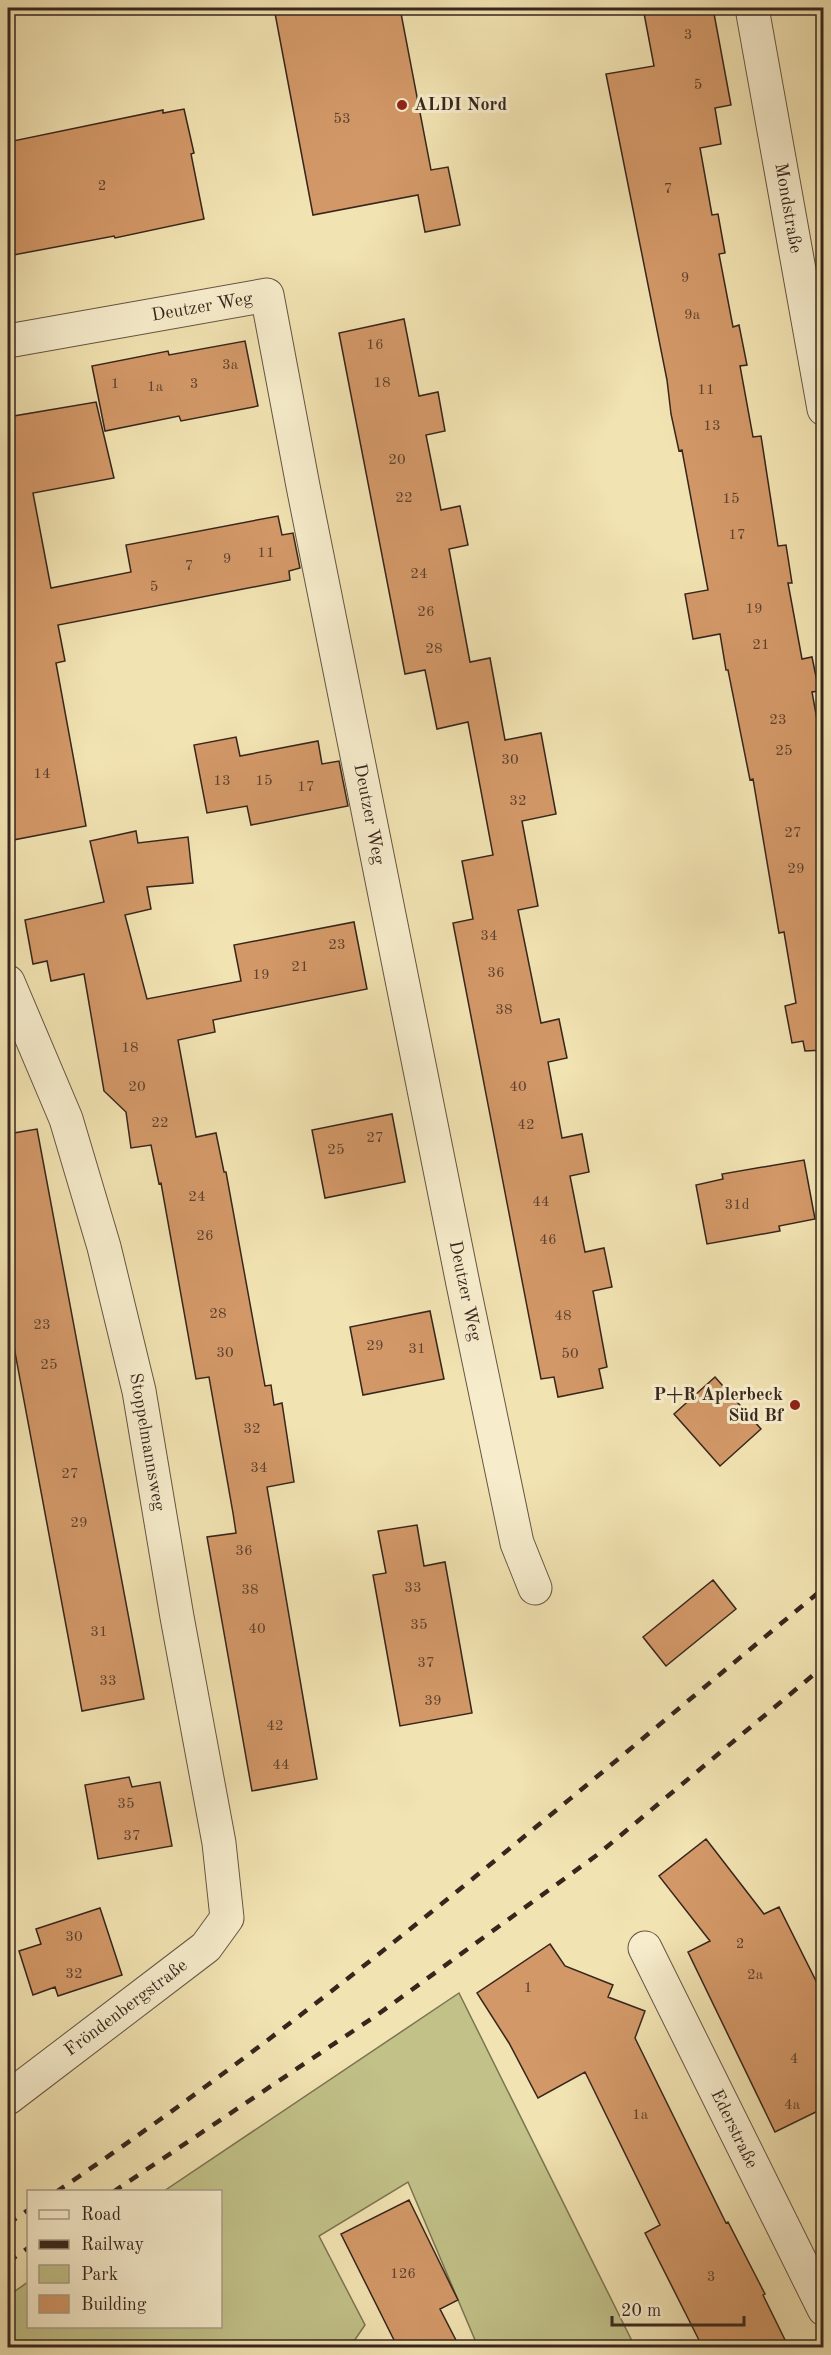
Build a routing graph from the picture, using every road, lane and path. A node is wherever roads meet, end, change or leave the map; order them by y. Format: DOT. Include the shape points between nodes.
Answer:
graph roads {
  1 [pos="752,8"];
  2 [pos="8,341"];
  3 [pos="824,409"];
  4 [pos="8,982"];
  5 [pos="535,1588"];
  6 [pos="227,1918"];
  7 [pos="645,1948"];
  8 [pos="11,2087"];
  9 [pos="824,2309"];
  1 -- 3 [label="street, Mondstraße"];
  2 -- 5 [label="street, Deutzer Weg" via="267,296 517,1543"];
  4 -- 6 [label="street, Stoppelmannsweg" via="66,1119 104,1247 139,1391 219,1843"];
  6 -- 8 [label="street, Fröndenbergstraße" via="206,1947"];
  7 -- 9 [label="street, Ederstraße"];
}
